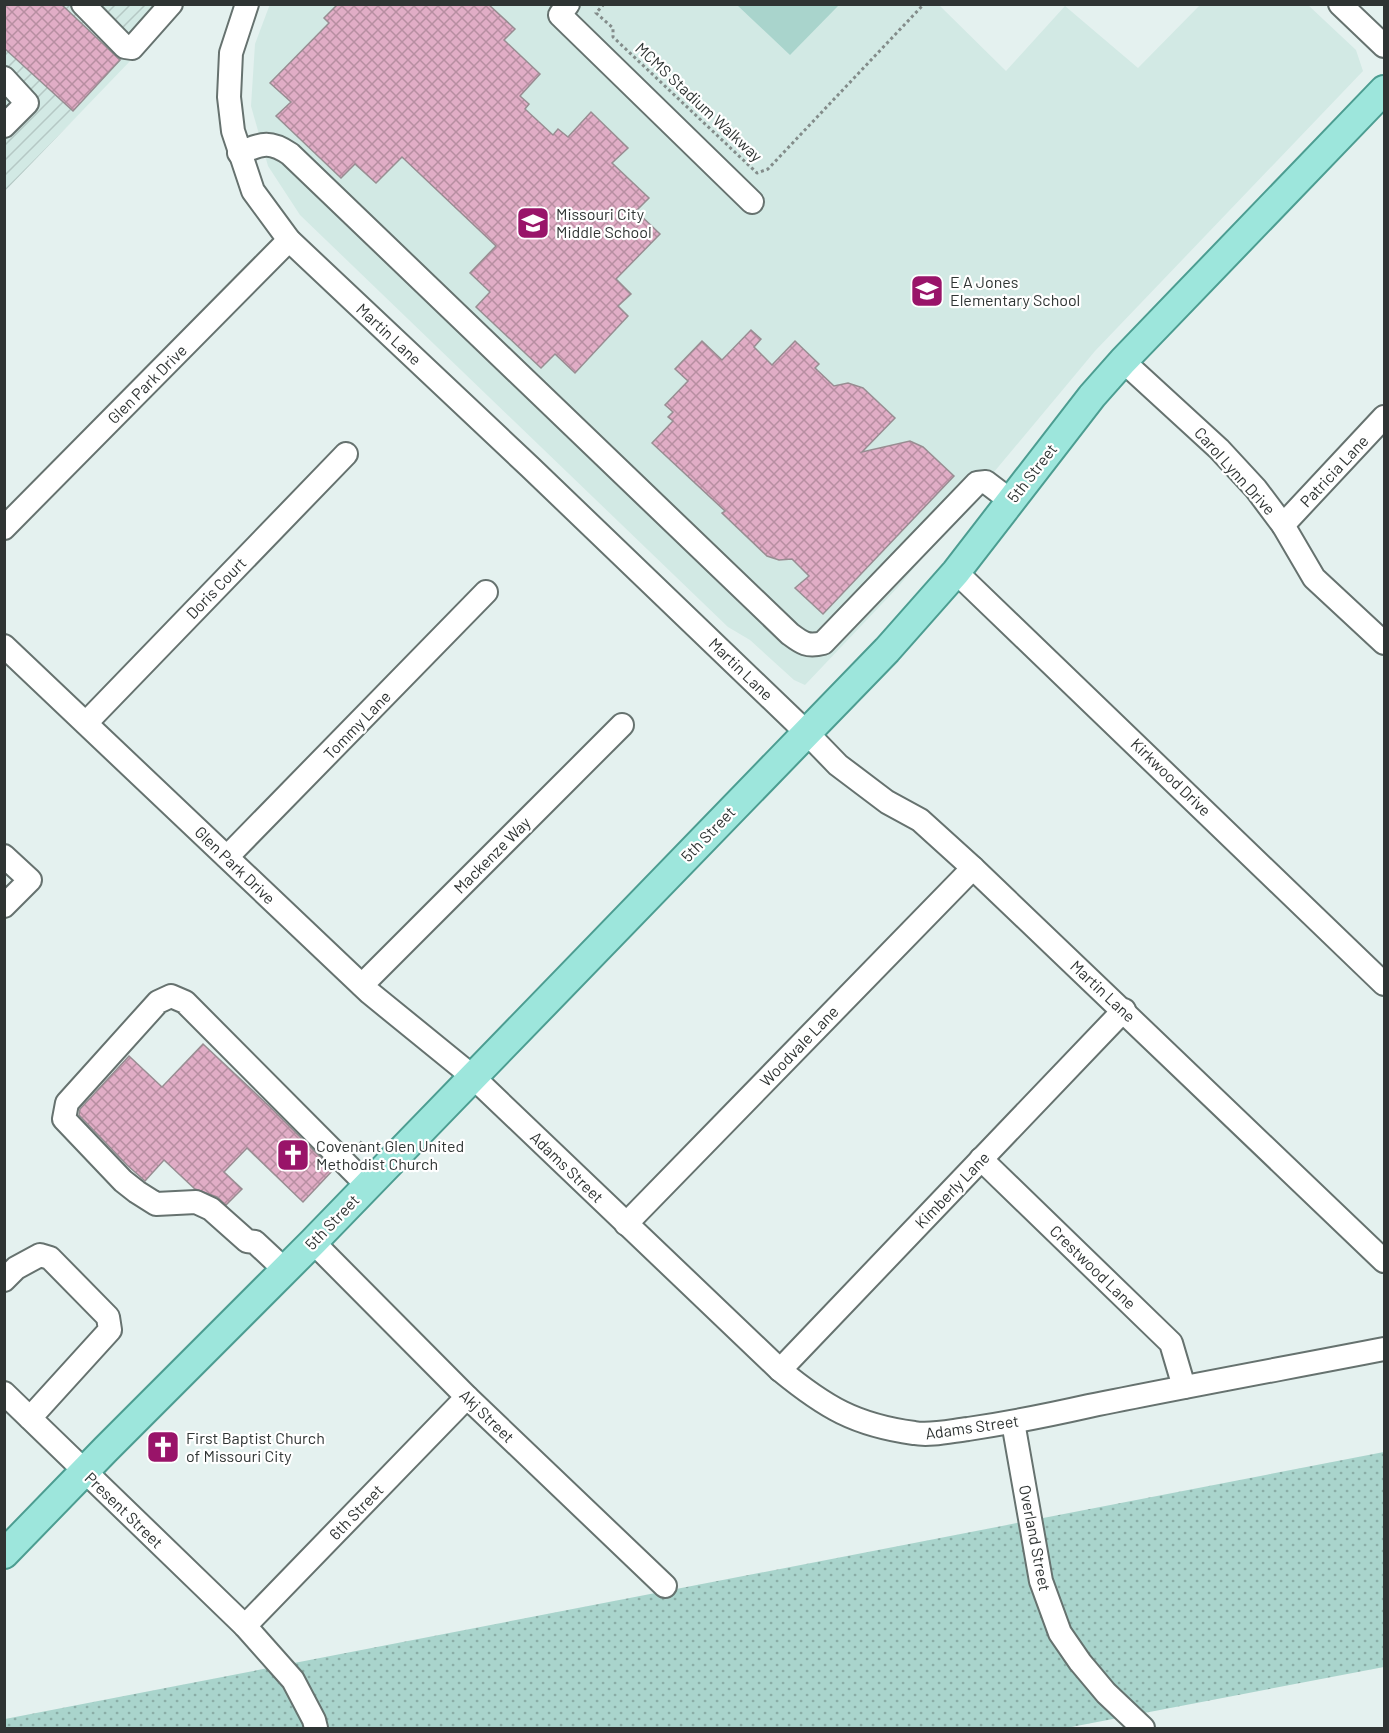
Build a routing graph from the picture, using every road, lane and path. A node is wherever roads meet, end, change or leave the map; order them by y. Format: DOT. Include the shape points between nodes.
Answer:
graph roads {
  1 [pos="83,4"];
  2 [pos="171,4"];
  3 [pos="247,4"];
  4 [pos="604,4"];
  5 [pos="924,4"];
  6 [pos="1340,4"];
  7 [pos="558,8"];
  8 [pos="1384,46"];
  9 [pos="4,78"];
  10 [pos="1384,90"];
  11 [pos="4,126"];
  12 [pos="239,153"];
  13 [pos="752,202"];
  14 [pos="289,240"];
  15 [pos="1123,361"];
  16 [pos="1384,417"];
  17 [pos="346,454"];
  18 [pos="1011,501"];
  19 [pos="1283,525"];
  20 [pos="4,528"];
  21 [pos="956,572"];
  22 [pos="486,592"];
  23 [pos="1384,643"];
  24 [pos="4,646"];
  25 [pos="86,723"];
  26 [pos="622,725"];
  27 [pos="807,733"];
  28 [pos="4,856"];
  29 [pos="227,857"];
  30 [pos="973,868"];
  31 [pos="4,906"];
  32 [pos="1384,984"];
  33 [pos="362,985"];
  34 [pos="1124,1010"];
  35 [pos="472,1076"];
  36 [pos="981,1159"];
  37 [pos="367,1185"];
  38 [pos="626,1224"];
  39 [pos="313,1242"];
  40 [pos="1384,1261"];
  41 [pos="285,1270"];
  42 [pos="4,1280"];
  43 [pos="1384,1349"];
  44 [pos="780,1370"];
  45 [pos="1184,1387"];
  46 [pos="4,1394"];
  47 [pos="467,1397"];
  48 [pos="30,1418"];
  49 [pos="1013,1422"];
  50 [pos="84,1472"];
  51 [pos="4,1554"];
  52 [pos="664,1586"];
  53 [pos="245,1626"];
  54 [pos="316,1728"];
  55 [pos="1143,1728"];
  1 -- 2 [label="street" via="125,47 132,48"];
  3 -- 12 [label="street, Martin Lane" via="231,53 229,97"];
  4 -- 5 [label="path, MCMS Stadium Walkway" via="596,13 613,28 613,37 756,173 768,169"];
  6 -- 8 [label="street"];
  7 -- 13 [label="street"];
  9 -- 11 [label="street" via="27,103"];
  10 -- 15 [label="main road, 5th Street"];
  12 -- 14 [label="street, Martin Lane" via="253,191"];
  12 -- 18 [label="street" via="270,144 290,154 800,641 812,646 823,643 977,483 986,482"];
  14 -- 20 [label="street, Glen Park Drive"];
  14 -- 27 [label="street, Martin Lane"];
  15 -- 18 [label="main road, 5th Street"];
  15 -- 19 [label="street, Carol Lynn Drive" via="1219,449"];
  16 -- 19 [label="street, Patricia Lane"];
  17 -- 25 [label="street, Doris Court"];
  18 -- 21 [label="main road, 5th Street"];
  19 -- 23 [label="street, Carol Lynn Drive" via="1314,578"];
  21 -- 27 [label="main road, 5th Street"];
  21 -- 32 [label="street, Kirkwood Drive"];
  22 -- 29 [label="street, Tommy Lane"];
  24 -- 25 [label="street, Glen Park Drive"];
  25 -- 29 [label="street, Glen Park Drive"];
  26 -- 33 [label="street, Mackenze Way"];
  27 -- 30 [label="street, Martin Lane" via="838,765 887,802 920,820"];
  27 -- 35 [label="main road, 5th Street"];
  28 -- 31 [label="street" via="30,880"];
  29 -- 33 [label="street, Glen Park Drive"];
  30 -- 34 [label="street, Martin Lane"];
  30 -- 38 [label="street, Woodvale Lane"];
  33 -- 35 [label="street, Glen Park Drive"];
  34 -- 36 [label="street, Kimberly Lane"];
  34 -- 40 [label="street, Martin Lane"];
  35 -- 37 [label="main road, 5th Street"];
  35 -- 38 [label="street, Adams Street"];
  36 -- 44 [label="street, Kimberly Lane"];
  36 -- 45 [label="street, Crestwood Lane" via="1171,1343"];
  37 -- 39 [label="main road, 5th Street"];
  37 -- 41 [label="street" via="185,1002 171,996 158,1002 67,1103 63,1119 137,1192 156,1204 196,1202 211,1209"];
  38 -- 44 [label="street, Adams Street"];
  39 -- 41 [label="main road, 5th Street"];
  39 -- 47 [label="street, Akj Street"];
  41 -- 50 [label="main road, 5th Street"];
  42 -- 48 [label="street" via="16,1268 40,1255 50,1258 108,1317 110,1330"];
  43 -- 45 [label="street, Adams Street"];
  44 -- 49 [label="street, Adams Street" via="815,1398 876,1427 917,1434"];
  45 -- 49 [label="street, Adams Street"];
  46 -- 48 [label="street, Present Street"];
  47 -- 52 [label="street, Akj Street"];
  47 -- 53 [label="street, 6th Street"];
  48 -- 50 [label="street, Present Street"];
  49 -- 55 [label="street, Overland Street" via="1041,1581 1060,1633 1106,1694"];
  50 -- 51 [label="main road, 5th Street"];
  50 -- 53 [label="street, Present Street"];
  53 -- 54 [label="street, Present Street" via="293,1680"];
}
